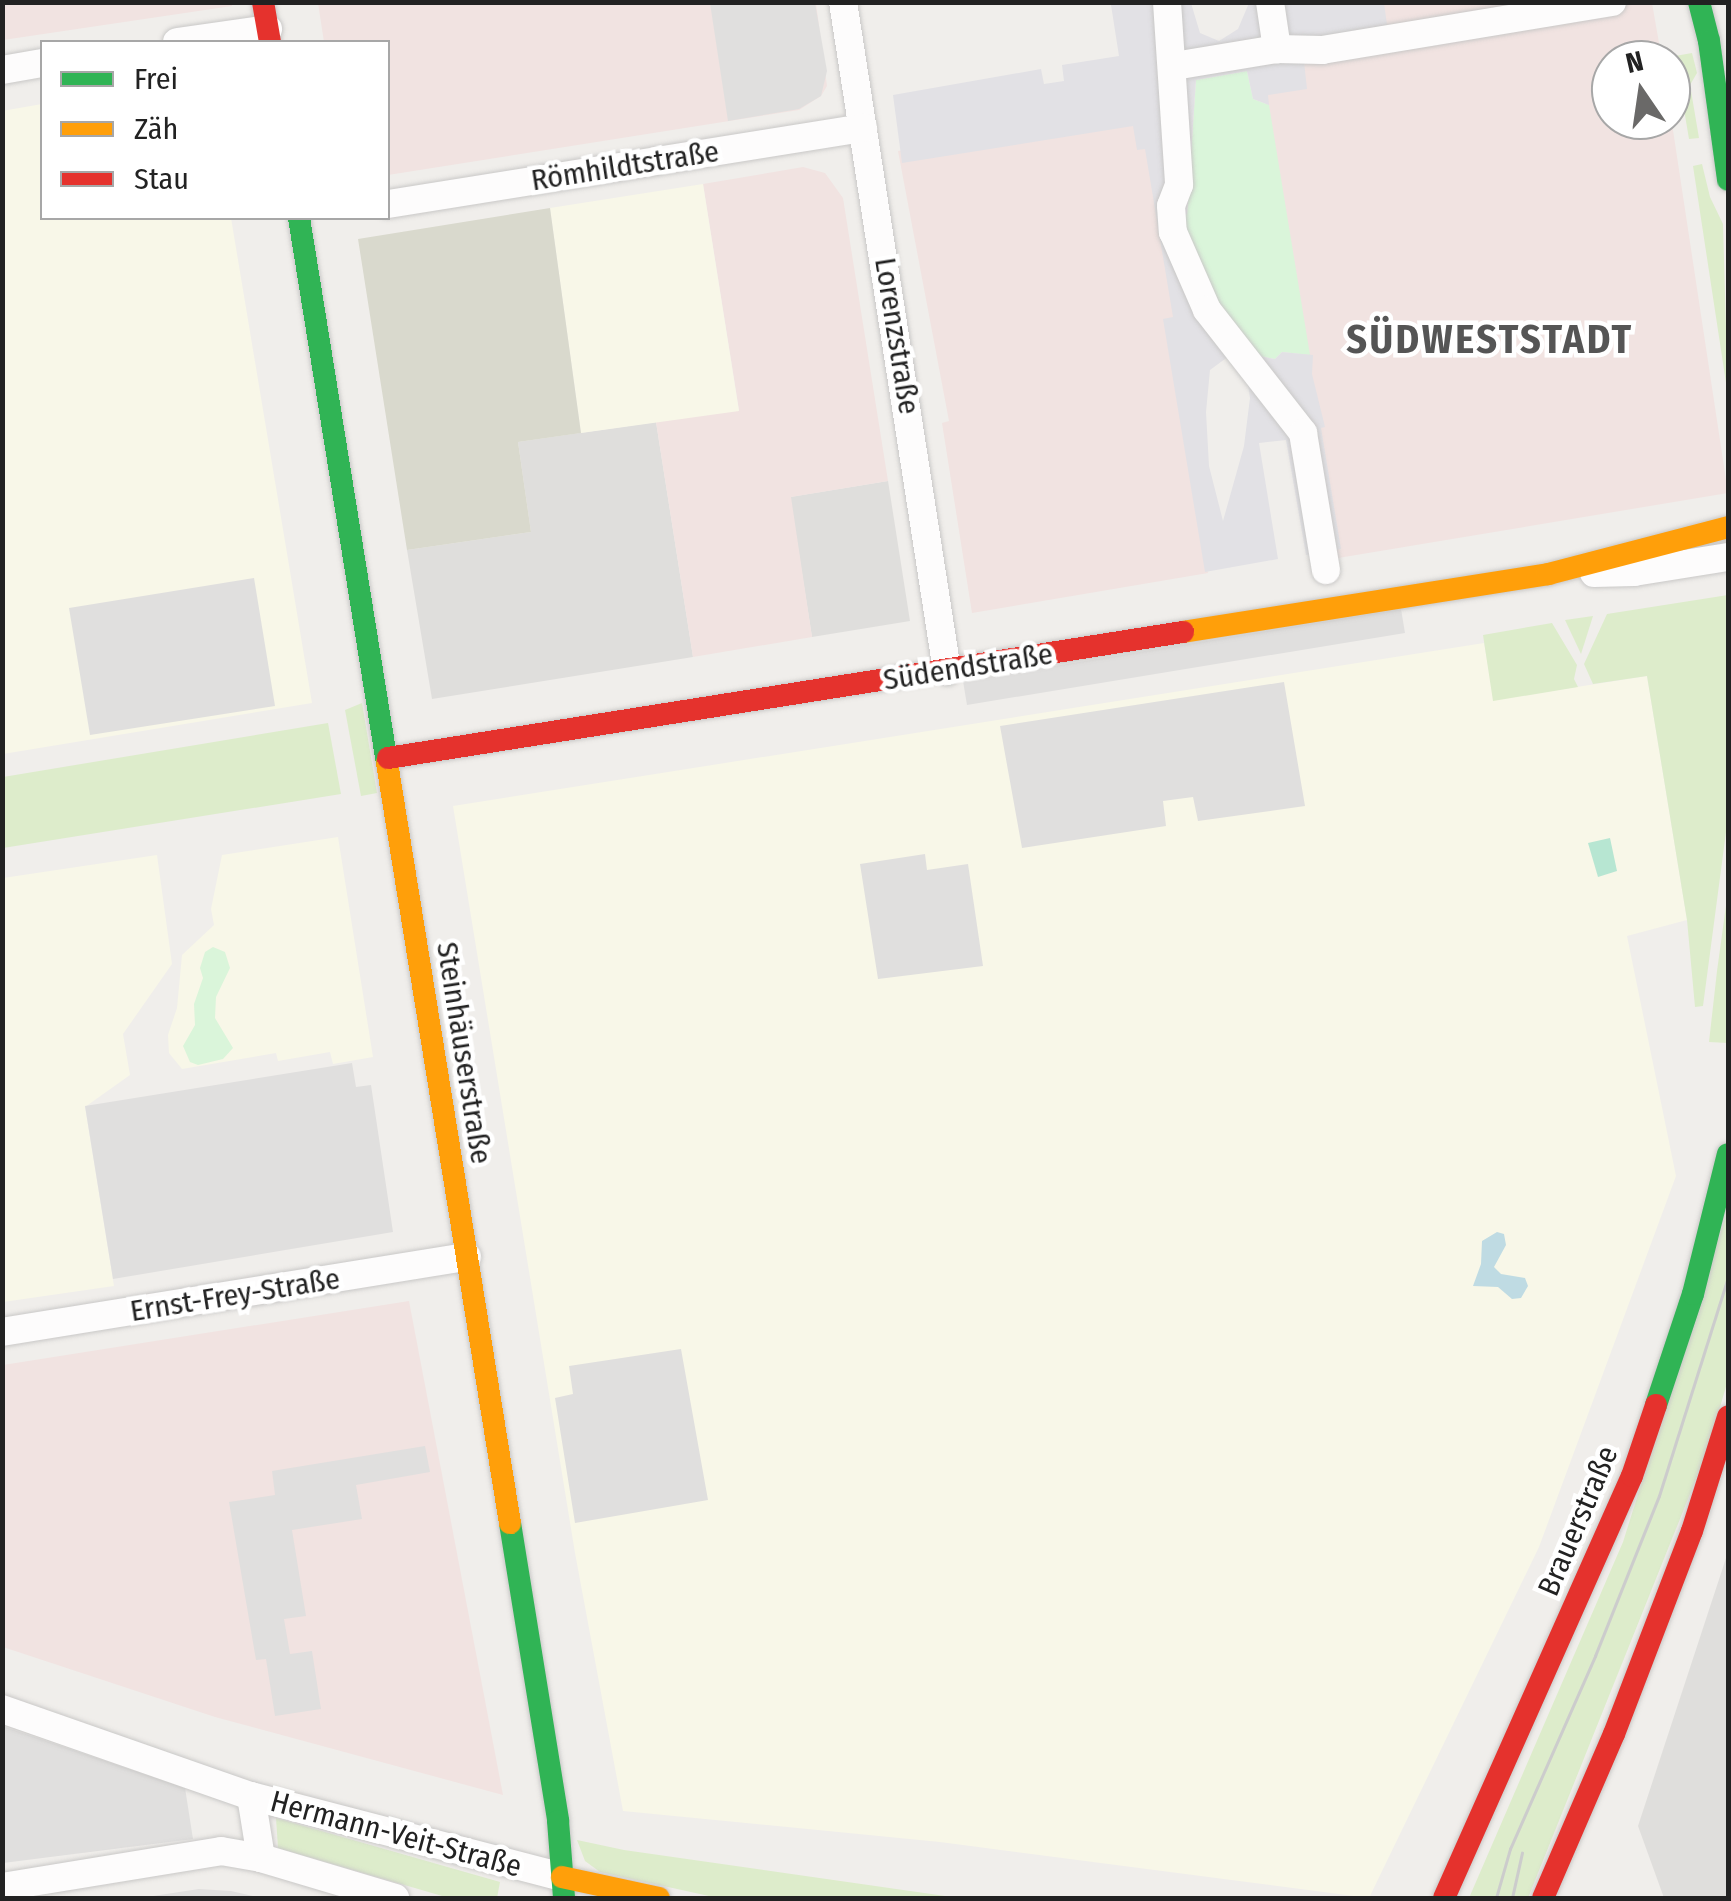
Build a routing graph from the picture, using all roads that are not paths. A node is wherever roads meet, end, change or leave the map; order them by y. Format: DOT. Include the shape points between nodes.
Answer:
graph roads {
  1 [pos="842,2"];
  2 [pos="1167,2"];
  3 [pos="1270,2"];
  4 [pos="1612,2"];
  5 [pos="1699,2"];
  6 [pos="267,25"];
  7 [pos="187,40"];
  8 [pos="1290,51"];
  9 [pos="40,63"];
  10 [pos="1174,66"];
  11 [pos="2,70"];
  12 [pos="862,128"];
  13 [pos="1728,180"];
  14 [pos="390,204"];
  15 [pos="302,220"];
  16 [pos="1728,527"];
  17 [pos="1728,557"];
  18 [pos="1326,570"];
  19 [pos="1548,574"];
  20 [pos="948,671"];
  21 [pos="388,758"];
  22 [pos="1728,1154"];
  23 [pos="467,1257"];
  24 [pos="2,1332"];
  25 [pos="1728,1417"];
  26 [pos="2,1708"];
  27 [pos="251,1796"];
  28 [pos="261,1858"];
  29 [pos="1458,1866"];
  30 [pos="1558,1866"];
  31 [pos="2,1887"];
  32 [pos="563,1888"];
  33 [pos="395,1898"];
  34 [pos="659,1898"];
  35 [pos="1428,1898"];
  36 [pos="1444,1898"];
  37 [pos="1544,1898"];
  38 [pos="1561,1898"];
  1 -- 12 [label="street, Lorenzstraße"];
  2 -- 10 [label="street"];
  3 -- 8 [label="street"];
  4 -- 8 [label="street"];
  5 -- 13 [label="street"];
  6 -- 7 [label="street"];
  8 -- 10 [label="street"];
  9 -- 11 [label="street"];
  10 -- 18 [label="street" via="1179,185 1171,206 1173,232 1206,310 1303,433"];
  12 -- 14 [label="street, Römhildtstraße"];
  12 -- 20 [label="street, Lorenzstraße"];
  15 -- 21 [label="street, Steinhäuserstraße"];
  16 -- 19 [label="street, Südendstraße"];
  17 -- 19 [label="street, Südendstraße" via="1634,572"];
  19 -- 20 [label="street, Südendstraße"];
  20 -- 21 [label="street, Südendstraße"];
  21 -- 23 [label="street, Steinhäuserstraße"];
  22 -- 29 [label="street, Brauerstraße" via="1693,1294 1632,1476"];
  23 -- 24 [label="street, Ernst-Frey-Straße"];
  23 -- 32 [label="street, Steinhäuserstraße" via="558,1821"];
  25 -- 30 [label="street" via="1692,1531"];
  26 -- 27 [label="street, Hermann-Veit-Straße"];
  27 -- 28 [label="street, Hermann-Veit-Straße"];
  27 -- 32 [label="street, Hermann-Veit-Straße"];
  28 -- 31 [label="street, Hermann-Veit-Straße" via="221,1851"];
  28 -- 33 [label="street, Hermann-Veit-Straße"];
  29 -- 35 [label="street"];
  29 -- 36 [label="street, Brauerstraße"];
  30 -- 37 [label="street"];
  30 -- 38 [label="street"];
  32 -- 34 [label="street, Hermann-Veit-Straße"];
}
